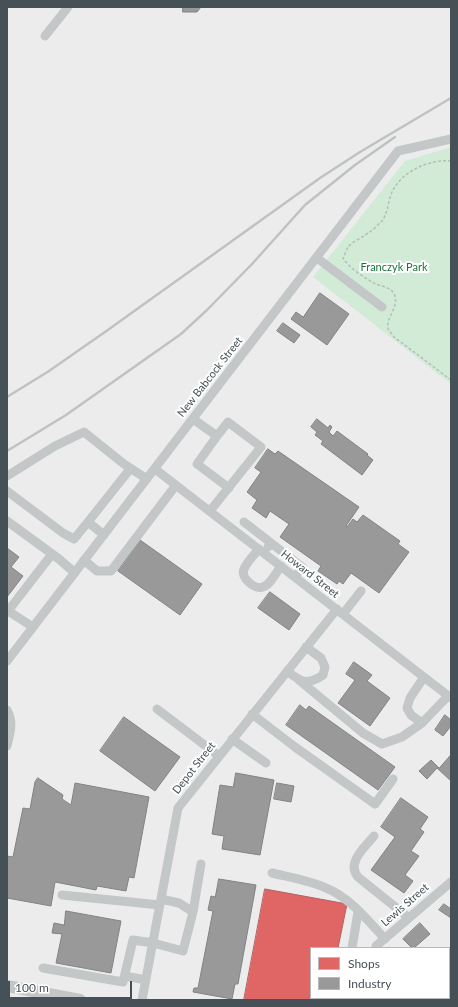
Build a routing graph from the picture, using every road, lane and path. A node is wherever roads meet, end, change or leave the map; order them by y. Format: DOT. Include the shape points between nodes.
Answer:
graph roads {
  1 [pos="68,7"];
  2 [pos="45,36"];
  3 [pos="451,139"];
  4 [pos="451,161"];
  5 [pos="316,258"];
  6 [pos="382,307"];
  7 [pos="451,380"];
  8 [pos="193,419"];
  9 [pos="217,436"];
  10 [pos="130,469"];
  11 [pos="154,469"];
  12 [pos="7,476"];
  13 [pos="146,479"];
  14 [pos="176,485"];
  15 [pos="229,488"];
  16 [pos="7,491"];
  17 [pos="210,511"];
  18 [pos="7,521"];
  19 [pos="88,522"];
  20 [pos="244,522"];
  21 [pos="104,535"];
  22 [pos="271,543"];
  23 [pos="261,551"];
  24 [pos="52,554"];
  25 [pos="84,560"];
  26 [pos="281,566"];
  27 [pos="75,572"];
  28 [pos="295,577"];
  29 [pos="361,591"];
  30 [pos="7,612"];
  31 [pos="340,612"];
  32 [pos="33,627"];
  33 [pos="306,647"];
  34 [pos="7,661"];
  35 [pos="287,671"];
  36 [pos="424,677"];
  37 [pos="299,680"];
  38 [pos="449,697"];
  39 [pos="157,709"];
  40 [pos="7,710"];
  41 [pos="252,714"];
  42 [pos="422,723"];
  43 [pos="232,739"];
  44 [pos="7,746"];
  45 [pos="219,756"];
  46 [pos="266,763"];
  47 [pos="393,779"];
  48 [pos="374,836"];
  49 [pos="201,864"];
  50 [pos="272,874"];
  51 [pos="451,882"];
  52 [pos="62,895"];
  53 [pos="160,902"];
  54 [pos="193,912"];
  55 [pos="358,912"];
  56 [pos="409,918"];
  57 [pos="385,939"];
  58 [pos="153,943"];
  59 [pos="352,947"];
  60 [pos="376,947"];
  61 [pos="43,968"];
  62 [pos="125,976"];
  63 [pos="146,980"];
  64 [pos="7,986"];
  65 [pos="41,996"];
  66 [pos="80,1000"];
  67 [pos="142,1000"];
  1 -- 2 [label="street"];
  3 -- 5 [label="street, New Babcock Street" via="398,152"];
  4 -- 7 [label="path" via="437,161 425,165 400,180 392,192 383,219 369,233 348,247 343,258 372,283 393,292 395,306 388,321 388,329 394,337"];
  5 -- 6 [label="street"];
  5 -- 8 [label="street, New Babcock Street"];
  8 -- 9 [label="street"];
  8 -- 11 [label="street, New Babcock Street"];
  9 -- 15 [label="street" via="197,464"];
  9 -- 15 [label="street" via="228,422 261,447"];
  10 -- 12 [label="street" via="84,432 55,446"];
  10 -- 13 [label="street"];
  10 -- 19 [label="street"];
  11 -- 13 [label="street, New Babcock Street"];
  11 -- 14 [label="street, Howard Street"];
  13 -- 21 [label="street, New Babcock Street"];
  14 -- 17 [label="street, Howard Street"];
  14 -- 25 [label="street" via="111,571 97,571"];
  15 -- 17 [label="street"];
  16 -- 19 [label="street" via="74,540"];
  17 -- 23 [label="street, Howard Street"];
  18 -- 24 [label="street"];
  19 -- 21 [label="street"];
  20 -- 22 [label="street"];
  21 -- 25 [label="street, New Babcock Street"];
  22 -- 23 [label="street"];
  22 -- 28 [label="street" via="302,567"];
  23 -- 26 [label="street, Howard Street"];
  23 -- 26 [label="street" via="244,569 243,574 255,587 266,586"];
  24 -- 27 [label="street"];
  24 -- 30 [label="street"];
  25 -- 27 [label="street, New Babcock Street"];
  26 -- 28 [label="street, Howard Street"];
  27 -- 32 [label="street, New Babcock Street"];
  28 -- 31 [label="street, Howard Street"];
  29 -- 31 [label="street, Depot Street"];
  30 -- 32 [label="street"];
  31 -- 33 [label="street, Depot Street"];
  31 -- 36 [label="street, Howard Street"];
  32 -- 34 [label="street, New Babcock Street"];
  33 -- 35 [label="street, Depot Street"];
  33 -- 37 [label="street" via="320,658 325,667 323,675 315,681"];
  35 -- 37 [label="street"];
  35 -- 41 [label="street, Depot Street"];
  36 -- 38 [label="street, Howard Street"];
  36 -- 42 [label="street" via="410,698 407,708 411,715"];
  37 -- 42 [label="street" via="363,733 382,744 402,736"];
  38 -- 42 [label="street"];
  39 -- 45 [label="street"];
  40 -- 44 [label="street" via="12,727"];
  41 -- 43 [label="street, Depot Street"];
  41 -- 47 [label="street" via="295,748 375,804"];
  43 -- 45 [label="street, Depot Street"];
  43 -- 46 [label="street"];
  45 -- 53 [label="street, Depot Street" via="178,808"];
  48 -- 56 [label="street" via="357,857 353,870 358,877"];
  49 -- 54 [label="street"];
  50 -- 55 [label="street" via="303,880 332,890 346,899"];
  51 -- 56 [label="street, Lewis Street"];
  52 -- 53 [label="street"];
  53 -- 54 [label="street" via="179,903"];
  53 -- 58 [label="street, Depot Street"];
  54 -- 58 [label="street" via="183,951"];
  55 -- 57 [label="street"];
  55 -- 59 [label="street"];
  56 -- 57 [label="street, Lewis Street"];
  57 -- 60 [label="street, Lewis Street"];
  58 -- 62 [label="street" via="133,940"];
  58 -- 63 [label="street, Depot Street"];
  61 -- 62 [label="street" via="124,982"];
  62 -- 63 [label="street"];
  63 -- 67 [label="street, Depot Street"];
  64 -- 65 [label="main road"];
  65 -- 66 [label="main road"];
}
